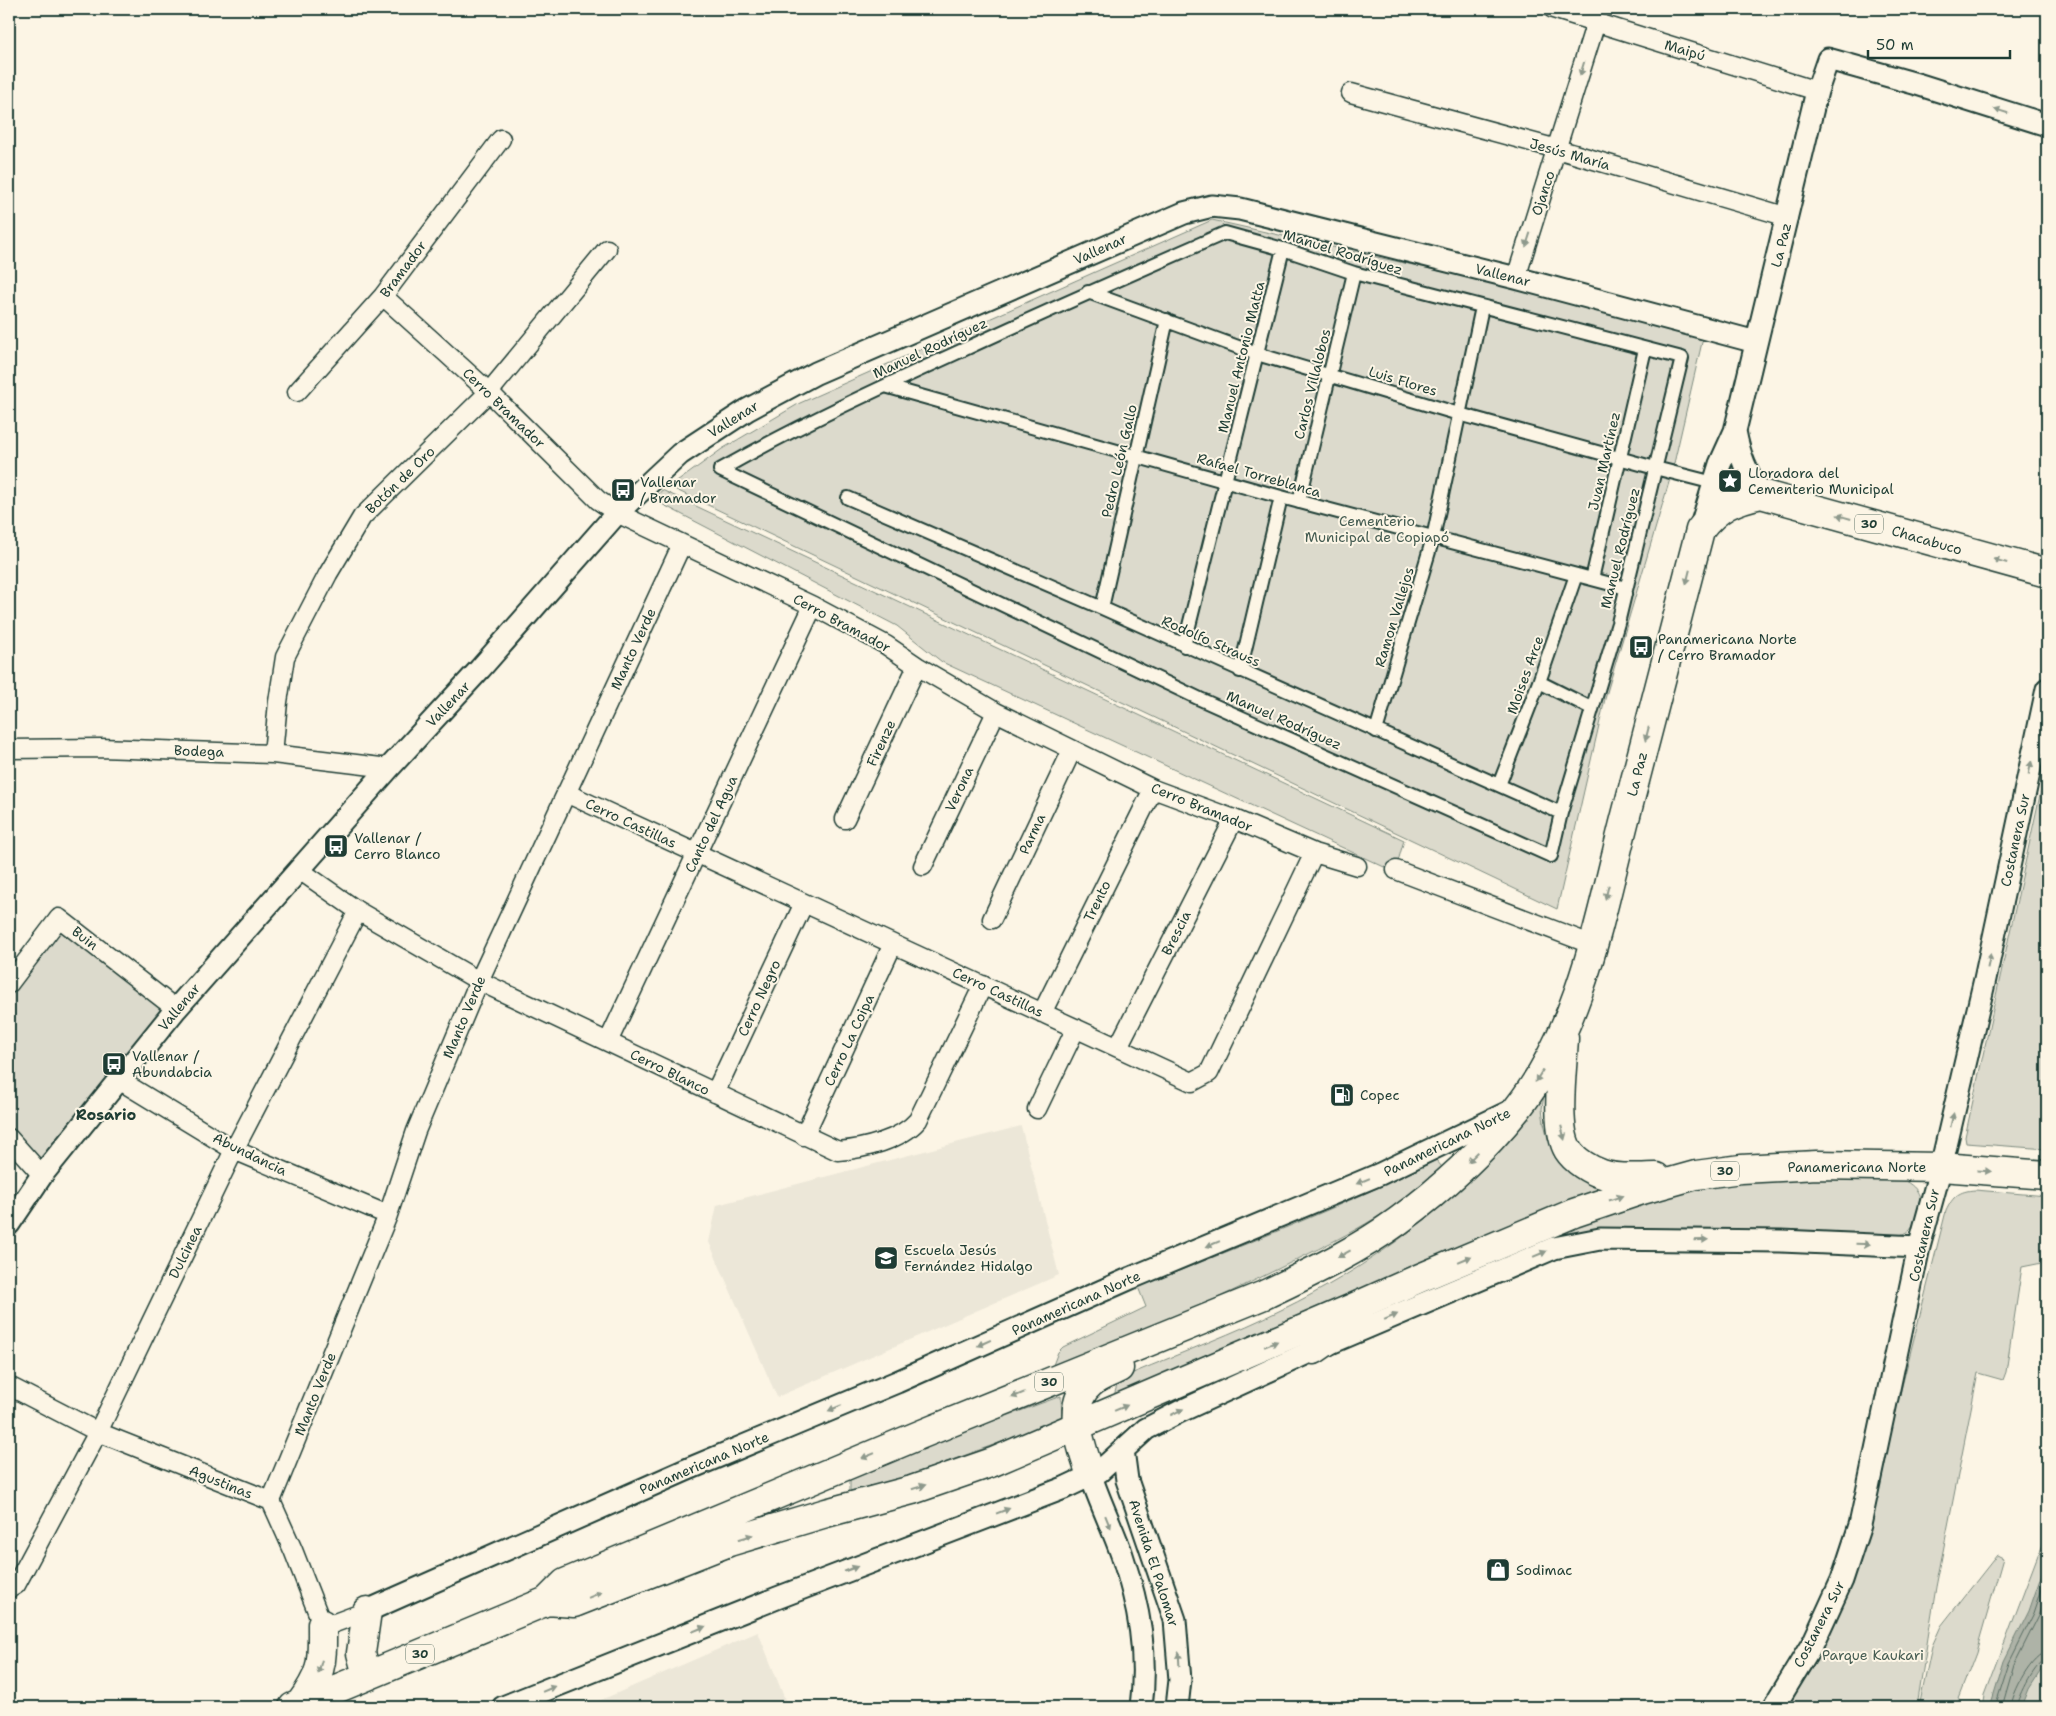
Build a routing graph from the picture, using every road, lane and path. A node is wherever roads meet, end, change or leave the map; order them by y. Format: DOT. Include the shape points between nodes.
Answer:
graph roads {
  1 [pos="1553,9"];
  2 [pos="1596,22"];
  3 [pos="1817,91"];
  4 [pos="1351,93"];
  5 [pos="2047,125"];
  6 [pos="501,139"];
  7 [pos="1557,149"];
  8 [pos="1788,217"];
  9 [pos="1283,249"];
  10 [pos="607,250"];
  11 [pos="1354,273"];
  12 [pos="1516,278"];
  13 [pos="1088,292"];
  14 [pos="383,296"];
  15 [pos="1482,307"];
  16 [pos="1167,320"];
  17 [pos="1756,342"];
  18 [pos="1645,350"];
  19 [pos="1256,354"];
  20 [pos="1330,375"];
  21 [pos="885,386"];
  22 [pos="297,392"];
  23 [pos="489,392"];
  24 [pos="1459,414"];
  25 [pos="1735,431"];
  26 [pos="1135,456"];
  27 [pos="1620,458"];
  28 [pos="1655,468"];
  29 [pos="1226,480"];
  30 [pos="1714,483"];
  31 [pos="1761,494"];
  32 [pos="1281,497"];
  33 [pos="848,498"];
  34 [pos="1299,502"];
  35 [pos="617,513"];
  36 [pos="1700,530"];
  37 [pos="1433,538"];
  38 [pos="682,544"];
  39 [pos="2041,566"];
  40 [pos="1576,575"];
  41 [pos="1592,579"];
  42 [pos="1626,588"];
  43 [pos="813,606"];
  44 [pos="1102,608"];
  45 [pos="1184,646"];
  46 [pos="917,666"];
  47 [pos="1240,671"];
  48 [pos="1539,682"];
  49 [pos="2047,689"];
  50 [pos="1591,708"];
  51 [pos="996,712"];
  52 [pos="1376,731"];
  53 [pos="9,749"];
  54 [pos="1072,750"];
  55 [pos="273,754"];
  56 [pos="389,768"];
  57 [pos="1500,785"];
  58 [pos="1153,788"];
  59 [pos="566,793"];
  60 [pos="1560,813"];
  61 [pos="845,819"];
  62 [pos="1234,819"];
  63 [pos="697,853"];
  64 [pos="1314,854"];
  65 [pos="923,866"];
  66 [pos="1357,866"];
  67 [pos="298,869"];
  68 [pos="1396,870"];
  69 [pos="804,903"];
  70 [pos="358,911"];
  71 [pos="992,919"];
  72 [pos="893,944"];
  73 [pos="1593,945"];
  74 [pos="479,982"];
  75 [pos="9,984"];
  76 [pos="983,985"];
  77 [pos="176,1009"];
  78 [pos="1042,1012"];
  79 [pos="1076,1028"];
  80 [pos="1564,1032"];
  81 [pos="608,1042"];
  82 [pos="1118,1048"];
  83 [pos="120,1080"];
  84 [pos="715,1093"];
  85 [pos="1037,1108"];
  86 [pos="1518,1108"];
  87 [pos="804,1136"];
  88 [pos="9,1138"];
  89 [pos="234,1150"];
  90 [pos="1941,1167"];
  91 [pos="42,1175"];
  92 [pos="2047,1175"];
  93 [pos="1696,1176"];
  94 [pos="388,1215"];
  95 [pos="9,1224"];
  96 [pos="1920,1247"];
  97 [pos="1420,1278"];
  98 [pos="1184,1327"];
  99 [pos="1314,1350"];
  100 [pos="9,1386"];
  101 [pos="1077,1427"];
  102 [pos="98,1432"];
  103 [pos="1123,1450"];
  104 [pos="1091,1476"];
  105 [pos="271,1502"];
  106 [pos="1150,1547"];
  107 [pos="1122,1554"];
  108 [pos="9,1589"];
  109 [pos="548,1601"];
  110 [pos="367,1611"];
  111 [pos="322,1624"];
  112 [pos="367,1675"];
  113 [pos="297,1706"];
  114 [pos="503,1707"];
  115 [pos="1141,1707"];
  116 [pos="1177,1707"];
  117 [pos="1774,1707"];
  1 -- 2 [label="street, Maipú"];
  2 -- 3 [label="street, Maipú"];
  2 -- 7 [label="street, Ojanco, one-way"];
  5 -- 3 [label="street, La Paz, one-way" via="1828,59"];
  3 -- 8 [label="street, La Paz"];
  4 -- 7 [label="street, Jesús María"];
  6 -- 14 [label="street, Bramador"];
  7 -- 8 [label="street, Jesús María"];
  7 -- 12 [label="street, Ojanco, one-way"];
  8 -- 17 [label="street, La Paz"];
  9 -- 11 [label="street, Manuel Rodríguez"];
  9 -- 13 [label="street, Manuel Rodríguez" via="1224,233"];
  9 -- 19 [label="street, Manuel Antonio Matta"];
  10 -- 23 [label="street, Botón de Oro"];
  11 -- 15 [label="street, Manuel Rodríguez"];
  11 -- 20 [label="street, Carlos Villalobos"];
  12 -- 17 [label="street, Vallenar"];
  12 -- 35 [label="street, Vallenar" via="1240,209 1212,206 1196,209 816,373 747,410 680,454"];
  13 -- 16 [label="street, Luis Flores"];
  13 -- 21 [label="street, Manuel Rodríguez"];
  14 -- 22 [label="street, Bramador"];
  14 -- 23 [label="street, Cerro Bramador"];
  15 -- 18 [label="street, Manuel Rodríguez"];
  15 -- 24 [label="street, Ramon Vallejos"];
  16 -- 19 [label="street, Luis Flores"];
  16 -- 26 [label="street, Pedro León Gallo"];
  17 -- 25 [label="street, La Paz"];
  18 -- 27 [label="street, Juan Martínez"];
  18 -- 28 [label="street, Manuel Rodríguez" via="1682,358"];
  19 -- 20 [label="street, Luis Flores"];
  19 -- 29 [label="street, Manuel Antonio Matta"];
  20 -- 24 [label="street, Luis Flores"];
  20 -- 34 [label="street, Carlos Villalobos"];
  21 -- 26 [label="street, Rafael Torreblanca"];
  21 -- 60 [label="street, Manuel Rodríguez" via="782,435 720,470 1200,699 1552,856"];
  23 -- 35 [label="street, Cerro Bramador" via="598,500"];
  23 -- 55 [label="street, Botón de Oro" via="362,517 285,657"];
  24 -- 27 [label="street, Luis Flores"];
  24 -- 37 [label="street, Ramon Vallejos"];
  25 -- 30 [label="street, La Paz"];
  25 -- 31 [label="street, La Paz" via="1740,457"];
  26 -- 29 [label="street, Rafael Torreblanca"];
  26 -- 44 [label="street, Pedro León Gallo"];
  27 -- 28 [label="street, Luis Flores"];
  27 -- 41 [label="street, Juan Martínez"];
  28 -- 30 [label="street, Luis Flores"];
  28 -- 42 [label="street, Manuel Rodríguez"];
  29 -- 32 [label="street, Rafael Torreblanca"];
  29 -- 45 [label="street, Manuel Antonio Matta"];
  30 -- 36 [label="street, La Paz"];
  31 -- 36 [label="highway, Chacabuco / 30" via="1723,507 1710,516"];
  39 -- 31 [label="highway, Chacabuco / 30, one-way"];
  32 -- 34 [label="street, Rafael Torreblanca"];
  32 -- 47 [label="street"];
  33 -- 44 [label="street, Rodolfo Strauss"];
  34 -- 37 [label="street, Rafael Torreblanca"];
  35 -- 38 [label="street, Cerro Bramador"];
  35 -- 56 [label="street, Vallenar"];
  36 -- 73 [label="highway, La Paz / 30, one-way"];
  37 -- 40 [label="street, Rafael Torreblanca"];
  37 -- 52 [label="street, Ramon Vallejos"];
  38 -- 43 [label="street, Cerro Bramador"];
  38 -- 59 [label="street, Manto Verde"];
  40 -- 41 [label="street, Rafael Torreblanca"];
  40 -- 48 [label="street, Moises Arce"];
  41 -- 42 [label="street, Rafael Torreblanca"];
  42 -- 50 [label="street, Manuel Rodríguez"];
  43 -- 46 [label="street, Cerro Bramador" via="886,645"];
  43 -- 63 [label="street, Canto del Agua"];
  44 -- 45 [label="street, Rodolfo Strauss"];
  45 -- 47 [label="street, Rodolfo Strauss"];
  46 -- 51 [label="street, Cerro Bramador"];
  46 -- 61 [label="street, Firenze"];
  47 -- 52 [label="street, Rodolfo Strauss"];
  48 -- 50 [label="street"];
  48 -- 57 [label="street, Moises Arce"];
  90 -- 49 [label="street, Costanera Sur, one-way"];
  50 -- 60 [label="street, Manuel Rodríguez"];
  51 -- 54 [label="street, Cerro Bramador"];
  51 -- 65 [label="street, Verona"];
  52 -- 57 [label="street, Rodolfo Strauss"];
  53 -- 55 [label="street, Bodega" via="100,748"];
  54 -- 58 [label="street, Cerro Bramador"];
  54 -- 71 [label="street, Parma"];
  55 -- 56 [label="street, Bodega"];
  56 -- 67 [label="street, Vallenar"];
  57 -- 60 [label="street, Rodolfo Strauss"];
  58 -- 62 [label="street, Cerro Bramador"];
  58 -- 78 [label="street, Trento"];
  59 -- 63 [label="street, Cerro Castillas"];
  59 -- 74 [label="street, Manto Verde"];
  62 -- 64 [label="street, Cerro Bramador"];
  62 -- 82 [label="street, Brescia"];
  63 -- 69 [label="street, Cerro Castillas"];
  63 -- 81 [label="street, Canto del Agua"];
  64 -- 66 [label="street, Cerro Bramador"];
  64 -- 82 [label="street, Cerro Castillas" via="1209,1073 1192,1082"];
  67 -- 70 [label="street, Cerro Blanco"];
  67 -- 77 [label="street, Vallenar"];
  68 -- 73 [label="street"];
  69 -- 72 [label="street, Cerro Castillas"];
  69 -- 84 [label="street, Cerro Negro"];
  70 -- 74 [label="street, Cerro Blanco"];
  70 -- 89 [label="street, Dulcinea"];
  72 -- 76 [label="street, Cerro Castillas"];
  72 -- 87 [label="street, Cerro La Coipa"];
  73 -- 80 [label="highway, La Paz / 30"];
  74 -- 81 [label="street, Cerro Blanco"];
  74 -- 94 [label="street, Manto Verde" via="416,1132"];
  75 -- 77 [label="street, Buin" via="59,918"];
  76 -- 78 [label="street, Cerro Castillas"];
  76 -- 87 [label="street, Cerro Blanco" via="918,1120 910,1130 861,1149 838,1151"];
  77 -- 83 [label="street, Vallenar"];
  78 -- 79 [label="street, Cerro Castillas"];
  79 -- 82 [label="street, Cerro Castillas"];
  79 -- 85 [label="street"];
  80 -- 86 [label="highway, La Paz / 30, one-way"];
  80 -- 93 [label="highway, one-way" via="1561,1129 1568,1149 1582,1164 1602,1174 1624,1178"];
  81 -- 84 [label="street, Cerro Blanco"];
  83 -- 89 [label="street, Abundancia"];
  83 -- 91 [label="street, Vallenar"];
  84 -- 87 [label="street, Cerro Blanco"];
  86 -- 98 [label="highway, Panamericana Norte / 30, one-way" via="1454,1175 1397,1222 1313,1272"];
  86 -- 110 [label="street, Panamericana Norte, one-way" via="1380,1174 676,1474"];
  88 -- 91 [label="street"];
  89 -- 94 [label="street, Abundancia"];
  89 -- 102 [label="street, Dulcinea"];
  90 -- 92 [label="highway, Panamericana Norte / 30, one-way"];
  90 -- 93 [label="highway, Panamericana Norte / 30" via="1816,1165 1741,1169"];
  90 -- 96 [label="street, Costanera Sur"];
  91 -- 95 [label="street, Vallenar"];
  97 -- 93 [label="highway, Panamericana Norte / 30, one-way" via="1574,1214 1620,1197"];
  94 -- 105 [label="street, Manto Verde"];
  99 -- 96 [label="street, one-way" via="1554,1248 1600,1239"];
  96 -- 117 [label="street, Costanera Sur" via="1860,1525 1842,1580 1814,1640"];
  97 -- 99 [label="highway"];
  101 -- 97 [label="highway, Panamericana Norte / 30, one-way"];
  98 -- 101 [label="highway" via="1172,1343 1089,1384 1082,1394"];
  98 -- 109 [label="highway, Panamericana Norte / 30, one-way" via="565,1583"];
  103 -- 99 [label="street, one-way" via="1146,1429 1164,1419"];
  100 -- 102 [label="street, Agustinas"];
  101 -- 104 [label="highway"];
  109 -- 101 [label="highway, Panamericana Norte / 30, one-way" via="574,1603 728,1542 953,1477"];
  102 -- 105 [label="street, Agustinas"];
  102 -- 108 [label="street, Dulcinea" via="16,1585"];
  103 -- 104 [label="street"];
  103 -- 106 [label="street, Avenida El Palomar" via="1127,1480"];
  104 -- 107 [label="street, Avenida El Palomar, one-way"];
  114 -- 104 [label="street, one-way"];
  105 -- 111 [label="street, Agustinas"];
  106 -- 107 [label="street" via="1139,1555"];
  116 -- 106 [label="street, Avenida El Palomar, one-way" via="1180,1680 1175,1620"];
  107 -- 115 [label="street, Avenida El Palomar" via="1142,1631"];
  109 -- 112 [label="highway, Panamericana Norte / 30"];
  110 -- 111 [label="street" via="332,1624"];
  110 -- 112 [label="highway" via="361,1653"];
  111 -- 113 [label="highway, one-way" via="322,1662 315,1683"];
  112 -- 113 [label="highway, Panamericana Norte / 30"];
}
